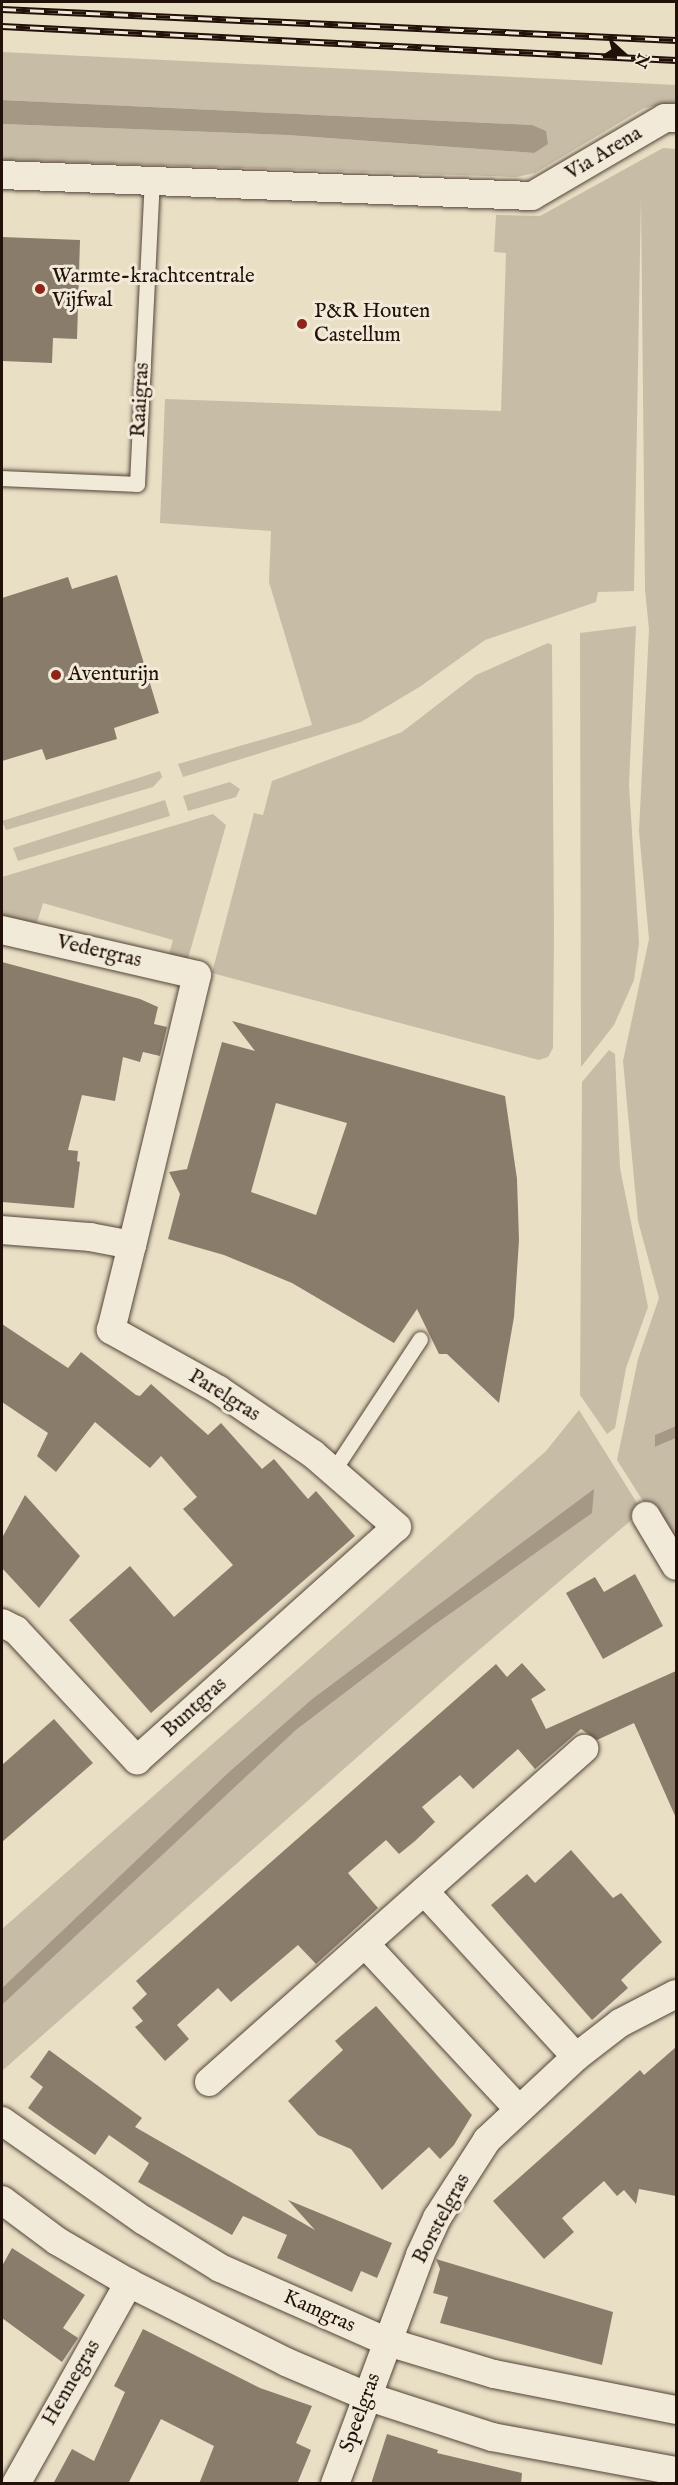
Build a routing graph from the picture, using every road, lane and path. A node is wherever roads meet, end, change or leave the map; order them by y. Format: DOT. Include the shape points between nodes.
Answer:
graph roads {
  1 [pos="676,118"];
  2 [pos="2,175"];
  3 [pos="152,180"];
  4 [pos="2,478"];
  5 [pos="2,930"];
  6 [pos="197,975"];
  7 [pos="2,1230"];
  8 [pos="132,1245"];
  9 [pos="420,1339"];
  10 [pos="333,1471"];
  11 [pos="646,1516"];
  12 [pos="396,1527"];
  13 [pos="676,1566"];
  14 [pos="2,1623"];
  15 [pos="584,1749"];
  16 [pos="424,1891"];
  17 [pos="365,1944"];
  18 [pos="676,1994"];
  19 [pos="576,2057"];
  20 [pos="209,2082"];
  21 [pos="519,2110"];
  22 [pos="2,2121"];
  23 [pos="2,2200"];
  24 [pos="129,2283"];
  25 [pos="388,2342"];
  26 [pos="366,2396"];
  27 [pos="676,2410"];
  28 [pos="676,2471"];
  29 [pos="596,2472"];
  30 [pos="16,2484"];
  31 [pos="335,2484"];
  1 -- 3 [label="street, Via Arena" via="665,118 532,196"];
  2 -- 3 [label="street"];
  3 -- 4 [label="lane, Raaigras" via="137,484"];
  5 -- 6 [label="street, Vedergras"];
  6 -- 8 [label="street, Parelgras"];
  7 -- 8 [label="street" via="90,1237"];
  8 -- 10 [label="street, Parelgras" via="111,1330 219,1390"];
  9 -- 10 [label="lane"];
  10 -- 12 [label="street, Parelgras"];
  11 -- 13 [label="street"];
  12 -- 14 [label="street, Buntgras" via="137,1760 16,1630"];
  15 -- 16 [label="street"];
  16 -- 17 [label="street"];
  16 -- 19 [label="street"];
  17 -- 20 [label="street"];
  17 -- 21 [label="street"];
  18 -- 19 [label="street, Borstelgras" via="620,2023"];
  19 -- 21 [label="street, Borstelgras"];
  21 -- 25 [label="street, Borstelgras" via="487,2140 437,2218"];
  22 -- 25 [label="street, Kamgras" via="143,2220 220,2268"];
  23 -- 24 [label="street" via="57,2241"];
  24 -- 26 [label="street" via="286,2362"];
  24 -- 30 [label="street, Hennegras"];
  25 -- 26 [label="street, Speelgras"];
  25 -- 27 [label="street, Kamgras" via="516,2379"];
  26 -- 29 [label="street"];
  26 -- 31 [label="street, Speelgras"];
  28 -- 29 [label="street"];
}
